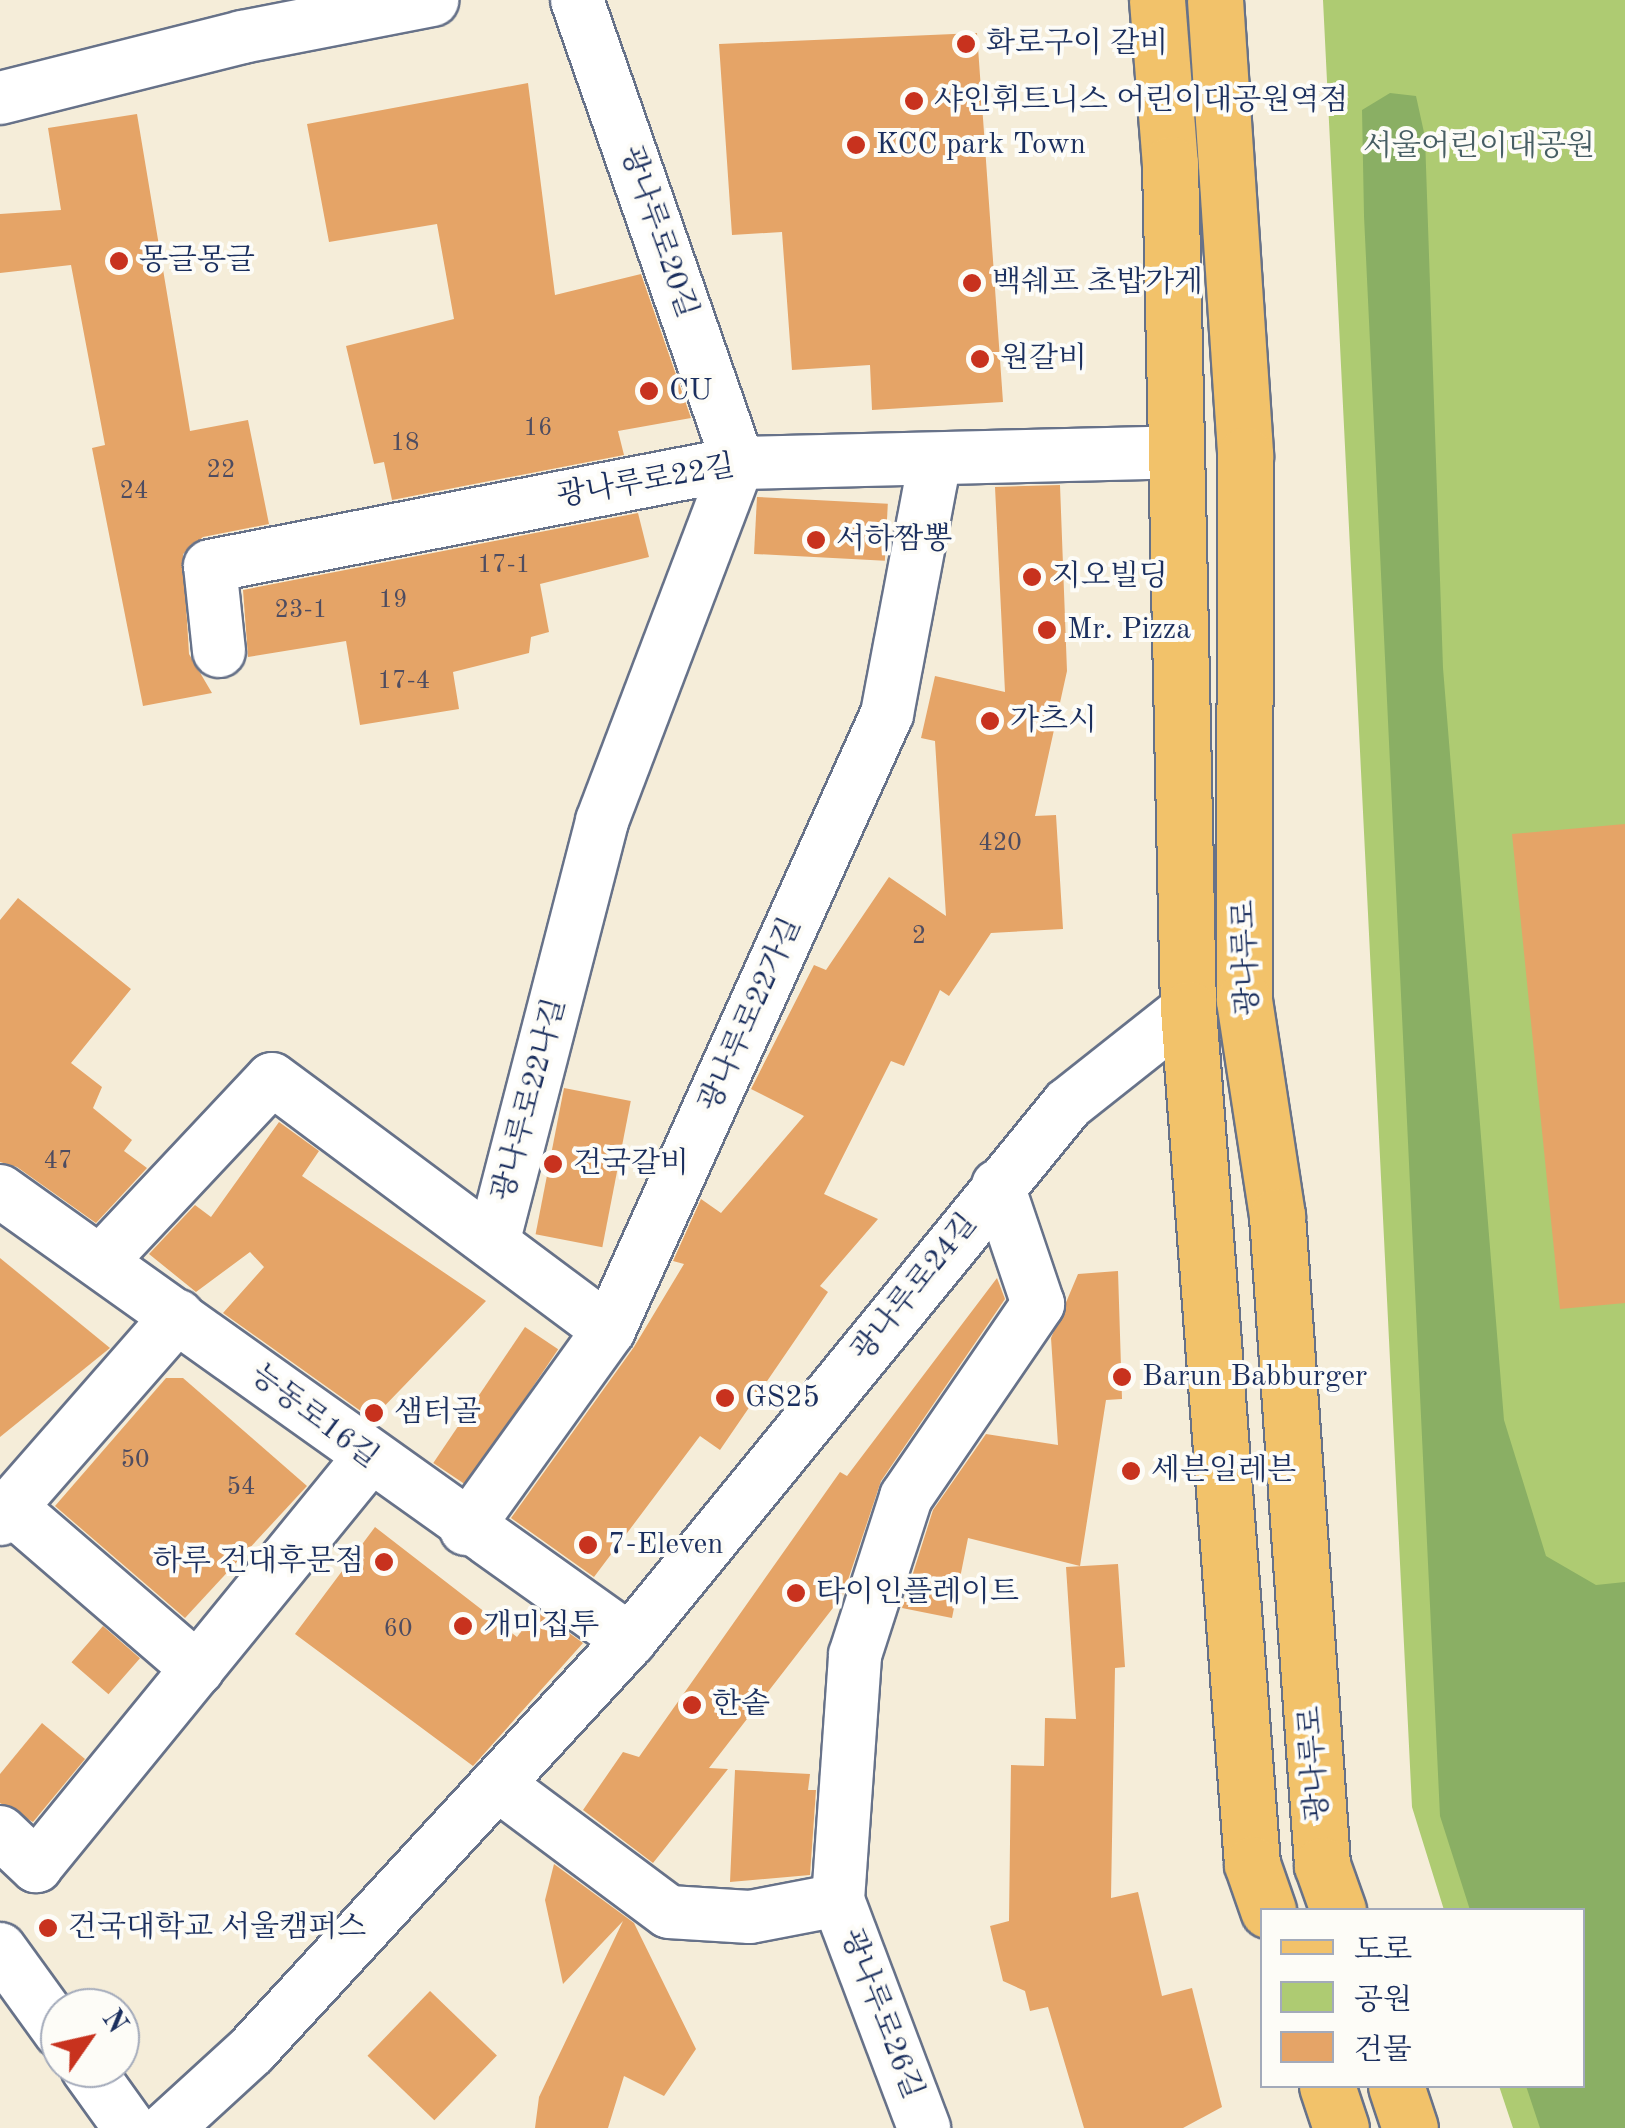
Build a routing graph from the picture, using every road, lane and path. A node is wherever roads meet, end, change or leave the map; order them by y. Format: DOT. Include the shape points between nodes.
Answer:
graph roads {
  1 [pos="432,0"];
  2 [pos="577,0"];
  3 [pos="1157,0"];
  4 [pos="1215,0"];
  5 [pos="295,13"];
  6 [pos="0,98"];
  7 [pos="1173,452"];
  8 [pos="935,459"];
  9 [pos="738,463"];
  10 [pos="219,651"];
  11 [pos="1244,1000"];
  12 [pos="1188,1008"];
  13 [pos="998,1186"];
  14 [pos="0,1191"];
  15 [pos="493,1243"];
  16 [pos="102,1260"];
  17 [pos="178,1316"];
  18 [pos="609,1330"];
  19 [pos="369,1458"];
  20 [pos="5,1513"];
  21 [pos="466,1529"];
  22 [pos="630,1640"];
  23 [pos="198,1669"];
  24 [pos="497,1784"];
  25 [pos="0,1832"];
  26 [pos="838,1900"];
  27 [pos="1267,1908"];
  28 [pos="1337,1908"];
  29 [pos="0,1950"];
  30 [pos="40,2005"];
  31 [pos="101,2088"];
  32 [pos="1328,2088"];
  33 [pos="1397,2088"];
  34 [pos="130,2128"];
  35 [pos="167,2128"];
  36 [pos="924,2128"];
  37 [pos="1341,2128"];
  38 [pos="1410,2128"];
  1 -- 5 [label="street"];
  2 -- 9 [label="street, 광나루로20길"];
  3 -- 7 [label="main road, 광나루로" via="1170,164"];
  4 -- 11 [label="main road, 광나루로" via="1245,455"];
  5 -- 6 [label="street"];
  7 -- 8 [label="street, 광나루로22길"];
  7 -- 12 [label="main road, 광나루로"];
  8 -- 9 [label="street, 광나루로22길"];
  8 -- 18 [label="street, 광나루로22가길" via="887,714"];
  9 -- 10 [label="street, 광나루로22길" via="210,566"];
  9 -- 15 [label="street, 광나루로22나길" via="602,821"];
  11 -- 12 [label="main road"];
  11 -- 28 [label="main road, 광나루로" via="1277,1216 1322,1865"];
  12 -- 13 [label="street, 광나루로24길" via="1068,1104"];
  12 -- 27 [label="main road, 광나루로" via="1252,1864"];
  13 -- 22 [label="street, 광나루로24길"];
  13 -- 26 [label="street" via="1038,1304 906,1496 855,1654"];
  14 -- 16 [label="street, 능동로16길"];
  15 -- 16 [label="street, 광나루로22나길" via="272,1079"];
  15 -- 18 [label="street"];
  16 -- 17 [label="street, 능동로16길"];
  17 -- 19 [label="street, 능동로16길"];
  17 -- 20 [label="street"];
  18 -- 21 [label="street, 광나루로22가길"];
  19 -- 21 [label="street, 능동로16길"];
  19 -- 23 [label="street"];
  20 -- 23 [label="street"];
  21 -- 22 [label="street, 능동로16길"];
  22 -- 24 [label="street, 광나루로24길"];
  23 -- 25 [label="street" via="36,1866"];
  24 -- 26 [label="street" via="669,1912 750,1917"];
  24 -- 35 [label="street, 광나루로24길" via="252,2050"];
  26 -- 36 [label="street, 광나루로26길"];
  29 -- 30 [label="street"];
  31 -- 34 [label="street"];
  32 -- 37 [label="main road"];
  33 -- 38 [label="main road"];
}
